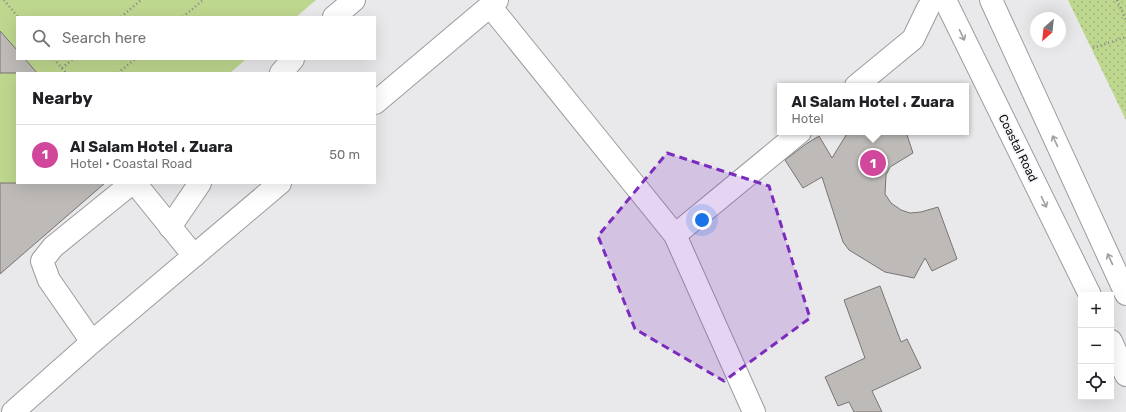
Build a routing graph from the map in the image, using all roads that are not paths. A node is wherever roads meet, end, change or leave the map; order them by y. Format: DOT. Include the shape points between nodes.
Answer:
graph roads {
  1 [pos="354,0"];
  2 [pos="991,0"];
  3 [pos="493,3"];
  4 [pos="937,4"];
  5 [pos="335,16"];
  6 [pos="292,60"];
  7 [pos="282,72"];
  8 [pos="860,83"];
  9 [pos="376,102"];
  10 [pos="796,135"];
  11 [pos="132,184"];
  12 [pos="134,184"];
  13 [pos="199,184"];
  14 [pos="279,184"];
  15 [pos="170,227"];
  16 [pos="674,235"];
  17 [pos="194,256"];
  18 [pos="1088,292"];
  19 [pos="1126,294"];
  20 [pos="92,342"];
  21 [pos="1114,348"];
  22 [pos="1126,375"];
  23 [pos="13,412"];
  24 [pos="754,412"];
  1 -- 5 [label="main road"];
  19 -- 2 [label="main road, one-way"];
  3 -- 9 [label="main road"];
  3 -- 16 [label="main road"];
  4 -- 8 [label="main road" via="913,39"];
  4 -- 18 [label="main road, Coastal Road, one-way"];
  6 -- 7 [label="main road"];
  10 -- 16 [label="main road"];
  11 -- 20 [label="main road" via="54,247 42,261 49,280"];
  12 -- 15 [label="main road"];
  13 -- 15 [label="main road"];
  14 -- 17 [label="main road"];
  15 -- 17 [label="main road"];
  16 -- 24 [label="main road"];
  17 -- 20 [label="main road"];
  20 -- 23 [label="main road"];
  21 -- 22 [label="main road"];
}
